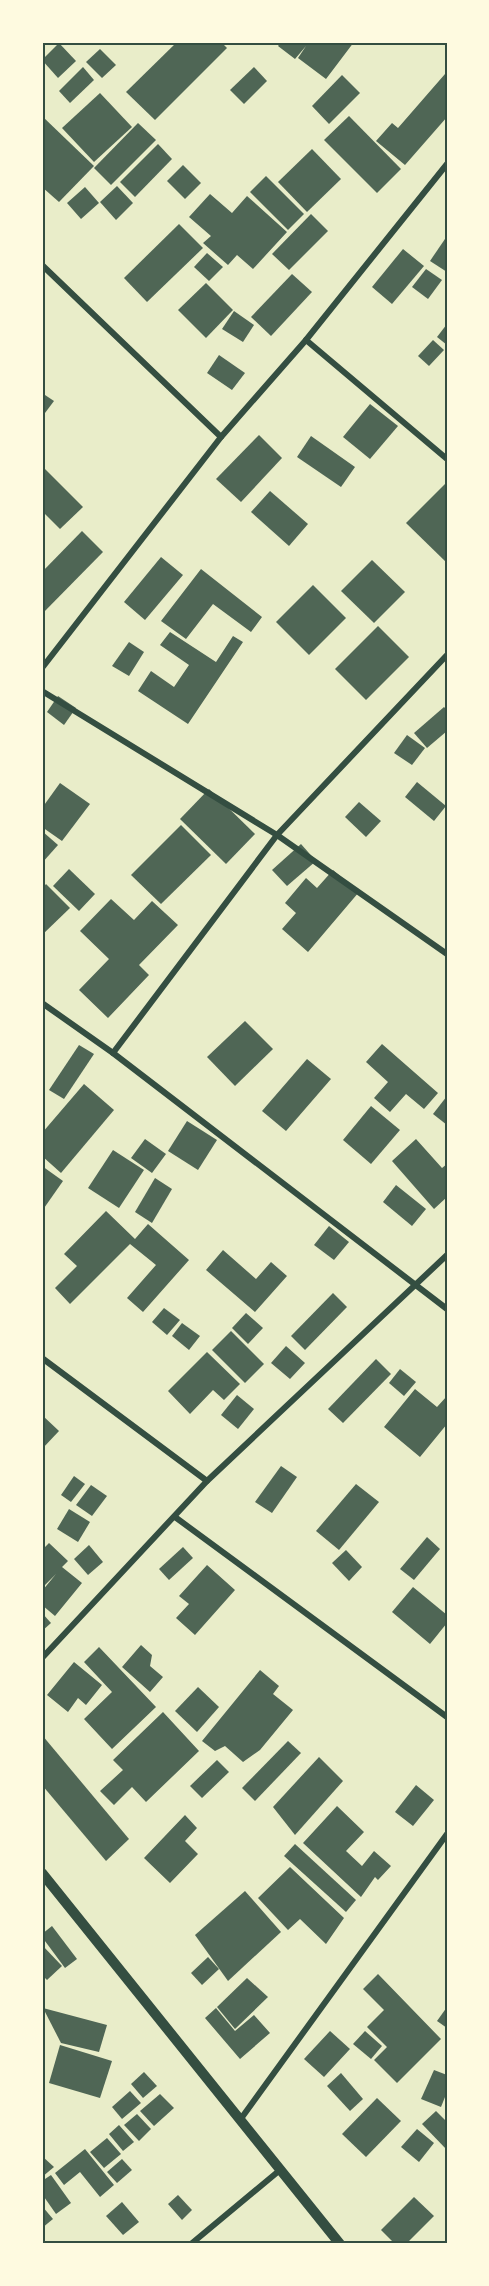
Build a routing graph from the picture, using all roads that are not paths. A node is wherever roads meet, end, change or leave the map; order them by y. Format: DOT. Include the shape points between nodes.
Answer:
graph roads {
  1 [pos="447,164"];
  2 [pos="42,265"];
  3 [pos="306,340"];
  4 [pos="221,437"];
  5 [pos="447,459"];
  6 [pos="447,655"];
  7 [pos="42,668"];
  8 [pos="42,691"];
  9 [pos="277,835"];
  10 [pos="447,954"];
  11 [pos="42,1003"];
  12 [pos="113,1053"];
  13 [pos="447,1255"];
  14 [pos="415,1286"];
  15 [pos="447,1309"];
  16 [pos="42,1358"];
  17 [pos="207,1481"];
  18 [pos="175,1517"];
  19 [pos="42,1658"];
  20 [pos="447,1717"];
  21 [pos="447,1834"];
  22 [pos="42,1873"];
  23 [pos="240,2120"];
  24 [pos="280,2169"];
  25 [pos="191,2244"];
  26 [pos="340,2244"];
  1 -- 3 [label="street"];
  2 -- 4 [label="street"];
  3 -- 4 [label="street"];
  3 -- 5 [label="street"];
  4 -- 7 [label="street"];
  6 -- 9 [label="street"];
  8 -- 9 [label="street"];
  9 -- 10 [label="street"];
  9 -- 12 [label="street"];
  11 -- 12 [label="street"];
  12 -- 14 [label="street"];
  13 -- 14 [label="street"];
  14 -- 15 [label="street"];
  14 -- 17 [label="street"];
  16 -- 17 [label="street"];
  17 -- 18 [label="street"];
  18 -- 19 [label="street"];
  18 -- 20 [label="street"];
  21 -- 23 [label="street"];
  22 -- 23 [label="street"];
  23 -- 24 [label="street"];
  24 -- 25 [label="street"];
  24 -- 26 [label="street"];
}
